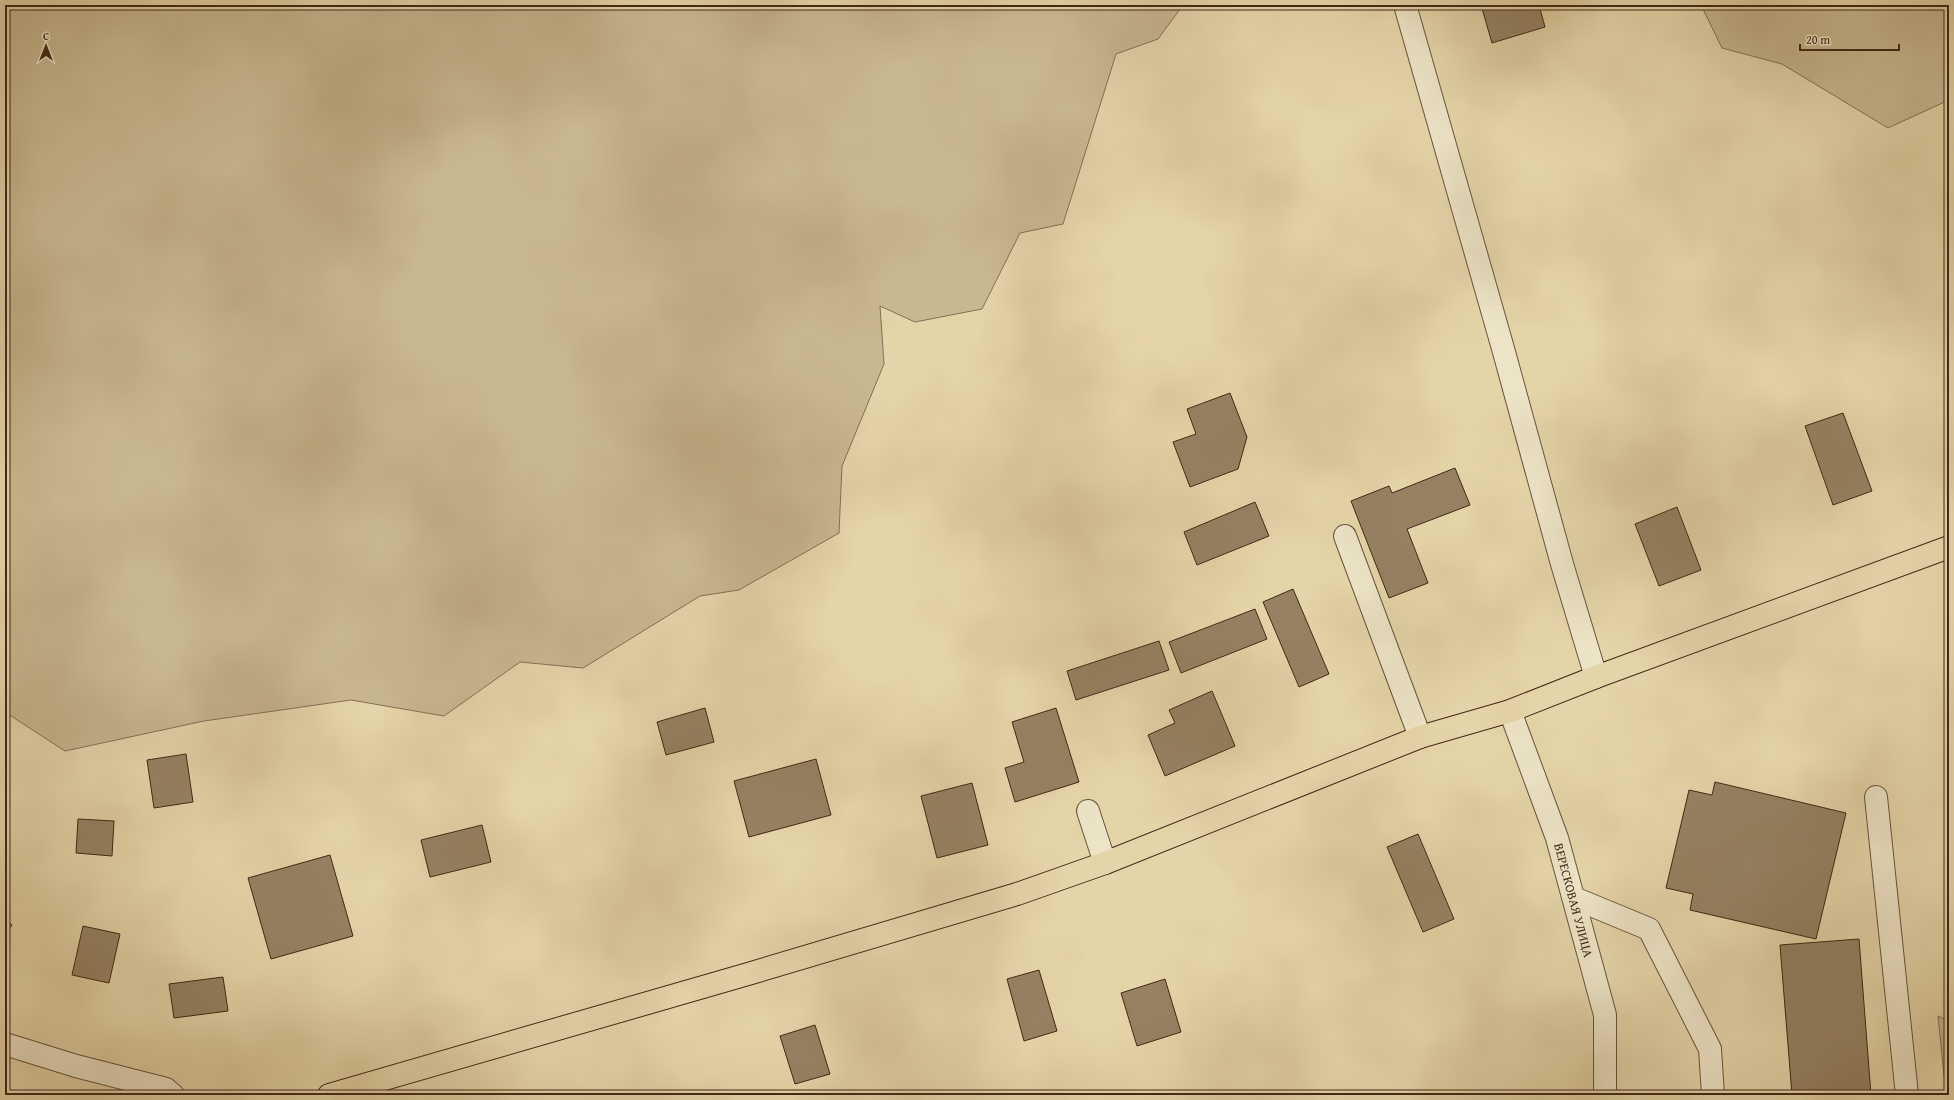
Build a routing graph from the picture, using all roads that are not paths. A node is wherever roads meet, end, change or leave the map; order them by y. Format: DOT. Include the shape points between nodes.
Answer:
graph roads {
  1 [pos="1405,5"];
  2 [pos="1344,536"];
  3 [pos="1949,547"];
  4 [pos="1596,676"];
  5 [pos="1510,711"];
  6 [pos="1420,737"];
  7 [pos="1876,797"];
  8 [pos="1088,811"];
  9 [pos="1105,863"];
  10 [pos="1574,898"];
  11 [pos="5,1044"];
  12 [pos="173,1095"];
  13 [pos="329,1095"];
  14 [pos="1605,1095"];
  15 [pos="1713,1095"];
  16 [pos="1907,1095"];
  1 -- 4 [label="street" via="1562,564"];
  2 -- 6 [label="street"];
  3 -- 4 [label="main road"];
  4 -- 5 [label="main road"];
  5 -- 6 [label="main road"];
  5 -- 10 [label="street, ВЕРЕСКОВАЯ УЛИЦА" via="1557,838"];
  6 -- 9 [label="main road"];
  7 -- 16 [label="street"];
  8 -- 9 [label="street"];
  9 -- 13 [label="main road" via="1017,894"];
  10 -- 14 [label="street, ВЕРЕСКОВАЯ УЛИЦА" via="1605,1015"];
  10 -- 15 [label="street" via="1649,929 1710,1049"];
  11 -- 12 [label="street" via="76,1066 166,1088"];
}
